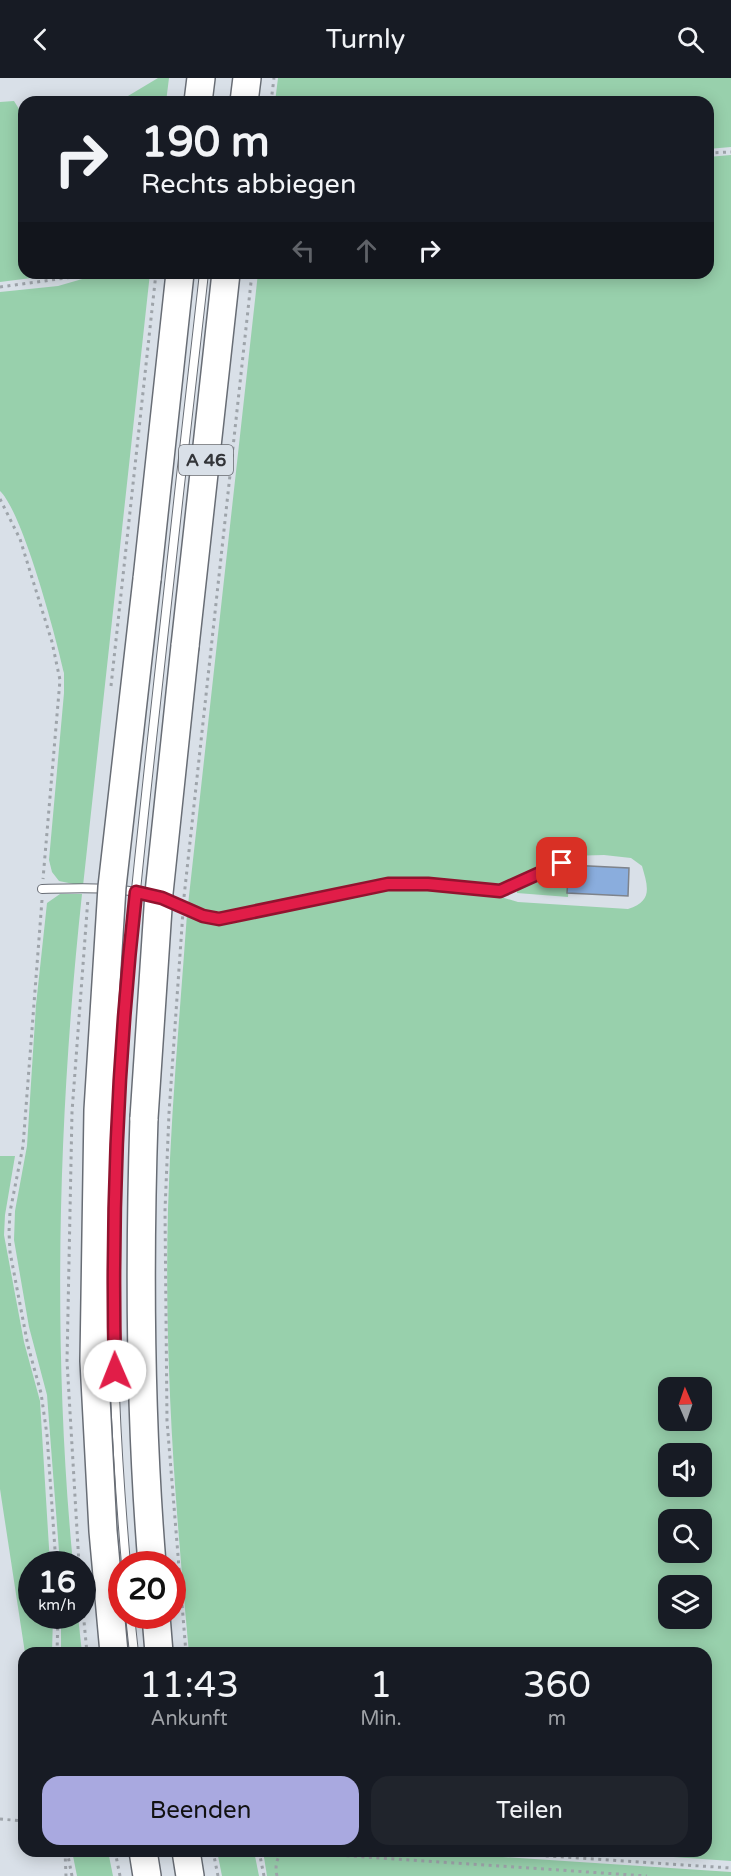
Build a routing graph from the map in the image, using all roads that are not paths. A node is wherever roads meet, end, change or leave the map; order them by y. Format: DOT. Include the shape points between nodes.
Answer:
graph roads {
  1 [pos="201,78"];
  2 [pos="247,78"];
  3 [pos="199,96"];
  4 [pos="245,96"];
  5 [pos="179,279"];
  6 [pos="203,279"];
  7 [pos="225,279"];
  8 [pos="562,863"];
  9 [pos="42,889"];
  10 [pos="136,892"];
  11 [pos="125,1551"];
  12 [pos="151,1551"];
  13 [pos="131,1629"];
  14 [pos="157,1629"];
  15 [pos="113,1647"];
  16 [pos="133,1647"];
  17 [pos="159,1647"];
  18 [pos="144,1857"];
  19 [pos="187,1857"];
  20 [pos="147,1876"];
  21 [pos="190,1876"];
  1 -- 3 [label="highway"];
  2 -- 4 [label="highway"];
  5 -- 15 [label="highway, A 46, bridge" via="112,887 98,1110 94,1361"];
  6 -- 10 [label="lane"];
  7 -- 12 [label="highway, A 46, bridge" via="159,893 144,1118 140,1359"];
  8 -- 10 [label="lane" via="500,891 388,884 219,919"];
  9 -- 10 [label="lane"];
  10 -- 11 [label="lane" via="114,1183 116,1418"];
  13 -- 16 [label="lane"];
  14 -- 17 [label="highway"];
  18 -- 20 [label="highway"];
  19 -- 21 [label="highway"];
}
